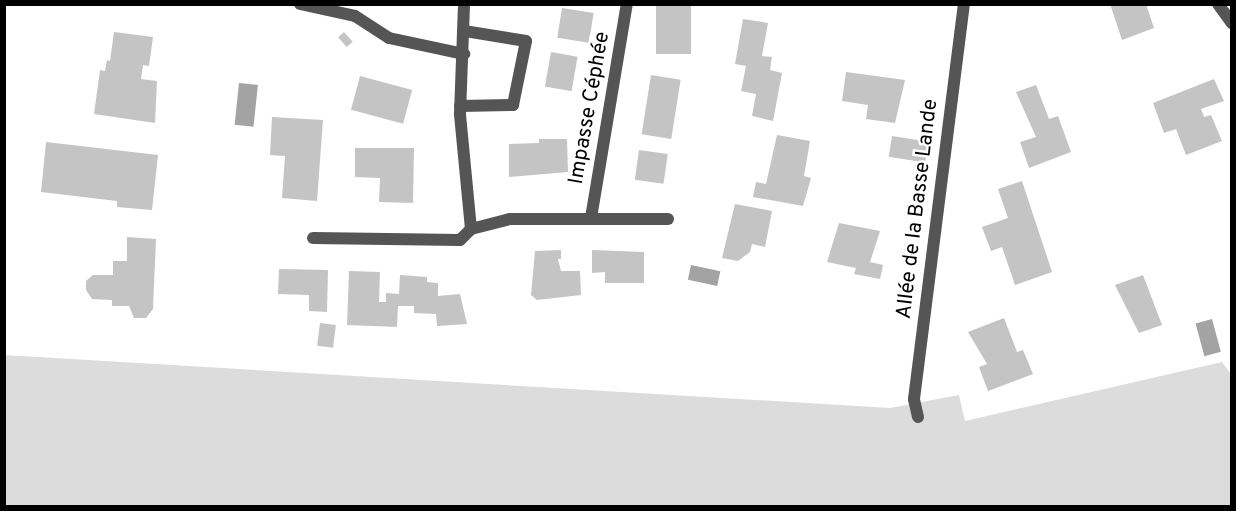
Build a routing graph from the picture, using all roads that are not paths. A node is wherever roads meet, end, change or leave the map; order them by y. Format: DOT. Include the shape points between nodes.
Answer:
graph roads {
  1 [pos="300,4"];
  2 [pos="464,4"];
  3 [pos="627,4"];
  4 [pos="964,4"];
  5 [pos="1218,4"];
  6 [pos="1232,23"];
  7 [pos="464,31"];
  8 [pos="464,54"];
  9 [pos="460,106"];
  10 [pos="591,219"];
  11 [pos="668,219"];
  12 [pos="471,230"];
  13 [pos="313,238"];
  14 [pos="918,417"];
  1 -- 8 [label="street" via="355,16 389,38"];
  2 -- 7 [label="street"];
  3 -- 10 [label="street, Impasse Céphée"];
  4 -- 14 [label="street, Allée de la Basse Lande" via="914,399"];
  5 -- 6 [label="street"];
  7 -- 8 [label="street"];
  7 -- 9 [label="street" via="526,41 513,105"];
  8 -- 9 [label="street"];
  9 -- 12 [label="street"];
  10 -- 11 [label="street"];
  10 -- 12 [label="street" via="510,219"];
  12 -- 13 [label="street" via="460,240"];
}
